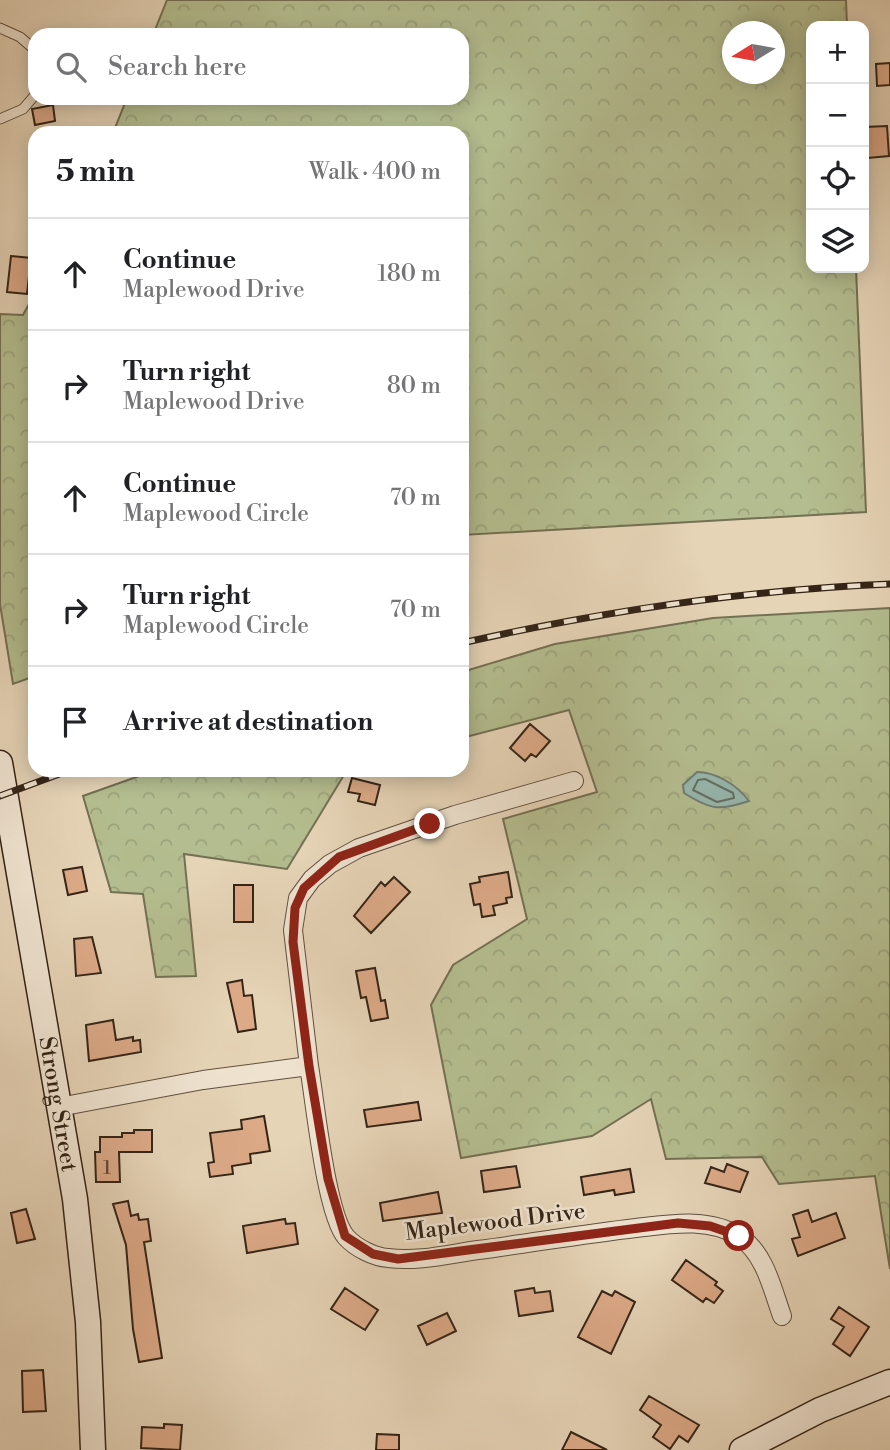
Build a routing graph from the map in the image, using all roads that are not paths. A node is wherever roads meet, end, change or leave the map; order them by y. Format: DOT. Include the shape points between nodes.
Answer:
graph roads {
  1 [pos="0,28"];
  2 [pos="28,44"];
  3 [pos="28,104"];
  4 [pos="0,119"];
  5 [pos="0,764"];
  6 [pos="574,781"];
  7 [pos="6,853"];
  8 [pos="309,1066"];
  9 [pos="59,1107"];
  10 [pos="782,1316"];
  11 [pos="890,1382"];
  12 [pos="93,1450"];
  13 [pos="742,1450"];
  1 -- 2 [label="lane"];
  3 -- 4 [label="lane"];
  5 -- 7 [label="main road, Strong Street"];
  6 -- 8 [label="street, Maplewood Drive" via="359,848 312,879 298,898 293,930"];
  7 -- 9 [label="main road, Strong Street"];
  8 -- 9 [label="street"];
  8 -- 10 [label="street, Maplewood Drive" via="340,1226 349,1240 365,1250 388,1258 415,1258 653,1226 700,1224 730,1232 755,1251"];
  9 -- 12 [label="main road, Strong Street" via="83,1263"];
  11 -- 13 [label="main road" via="820,1410"];
}
